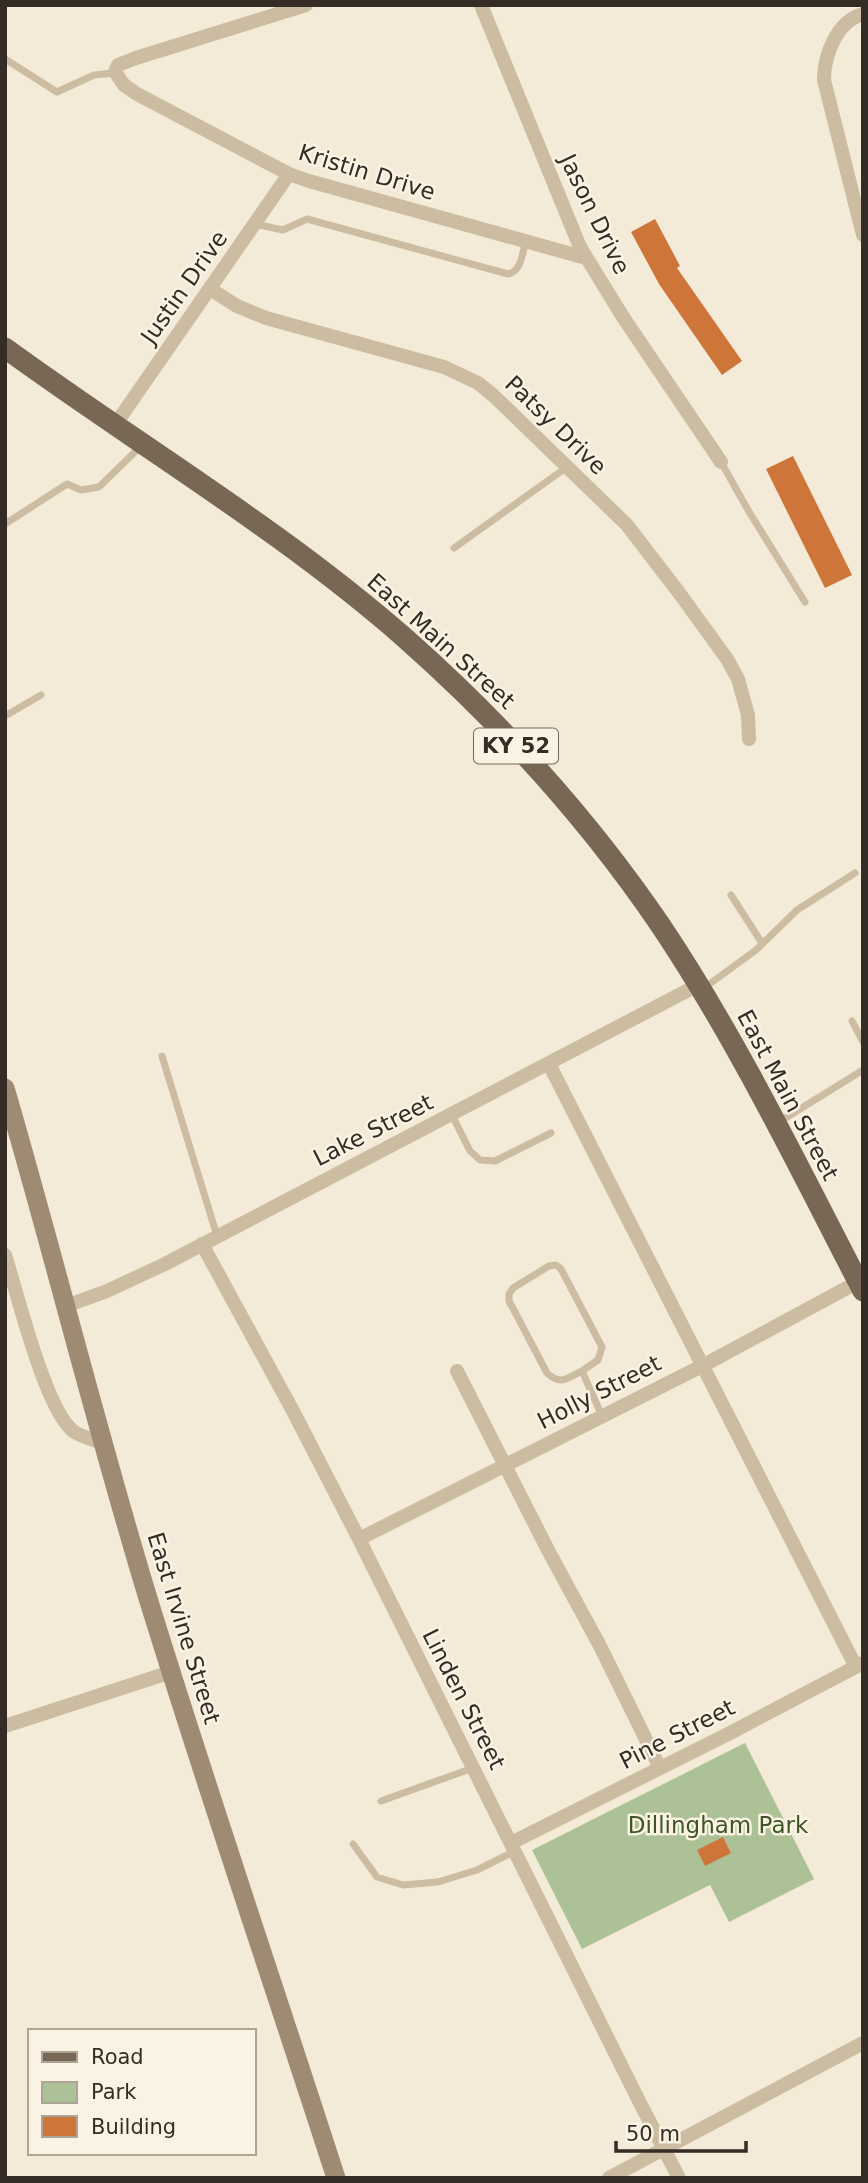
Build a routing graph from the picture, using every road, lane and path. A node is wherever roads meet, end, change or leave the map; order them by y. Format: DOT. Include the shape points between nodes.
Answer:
graph roads {
  1 [pos="306,5"];
  2 [pos="481,5"];
  3 [pos="863,14"];
  4 [pos="5,59"];
  5 [pos="115,72"];
  6 [pos="289,174"];
  7 [pos="255,224"];
  8 [pos="863,235"];
  9 [pos="526,241"];
  10 [pos="586,258"];
  11 [pos="211,289"];
  12 [pos="5,348"];
  13 [pos="115,425"];
  14 [pos="142,444"];
  15 [pos="721,462"];
  16 [pos="567,467"];
  17 [pos="5,523"];
  18 [pos="454,548"];
  19 [pos="805,602"];
  20 [pos="41,695"];
  21 [pos="5,716"];
  22 [pos="749,739"];
  23 [pos="855,873"];
  24 [pos="731,895"];
  25 [pos="762,943"];
  26 [pos="699,988"];
  27 [pos="852,1021"];
  28 [pos="863,1042"];
  29 [pos="162,1056"];
  30 [pos="549,1064"];
  31 [pos="863,1070"];
  32 [pos="5,1088"];
  33 [pos="452,1115"];
  34 [pos="776,1124"];
  35 [pos="551,1133"];
  36 [pos="217,1237"];
  37 [pos="202,1244"];
  38 [pos="5,1255"];
  39 [pos="861,1284"];
  40 [pos="66,1306"];
  41 [pos="702,1366"];
  42 [pos="457,1371"];
  43 [pos="582,1371"];
  44 [pos="602,1416"];
  45 [pos="103,1443"];
  46 [pos="506,1464"];
  47 [pos="359,1539"];
  48 [pos="860,1665"];
  49 [pos="171,1672"];
  50 [pos="5,1726"];
  51 [pos="473,1768"];
  52 [pos="660,1768"];
  53 [pos="381,1801"];
  54 [pos="353,1844"];
  55 [pos="513,1847"];
  56 [pos="863,2043"];
  57 [pos="664,2149"];
  58 [pos="336,2178"];
  59 [pos="609,2178"];
  60 [pos="679,2178"];
  1 -- 5 [label="street" via="136,58 118,65"];
  2 -- 10 [label="street, Jason Drive"];
  3 -- 8 [label="street" via="854,17 834,40 824,65 824,80"];
  4 -- 5 [label="lane" via="57,92 94,75"];
  5 -- 6 [label="street, Kristin Drive" via="137,94"];
  6 -- 7 [label="street, Justin Drive"];
  6 -- 9 [label="street, Kristin Drive"];
  7 -- 9 [label="lane" via="283,230 312,220 508,274 519,268"];
  7 -- 11 [label="street, Justin Drive"];
  9 -- 10 [label="street, Kristin Drive"];
  10 -- 15 [label="street, Jason Drive"];
  11 -- 13 [label="street, Justin Drive"];
  11 -- 16 [label="street, Patsy Drive" via="266,318 461,373 494,396"];
  12 -- 13 [label="main road, East Main Street / KY 52"];
  13 -- 14 [label="main road, East Main Street / KY 52"];
  14 -- 17 [label="lane" via="99,487 81,490 67,484"];
  14 -- 26 [label="main road, East Main Street / KY 52" via="330,577 473,702 547,780 613,861"];
  15 -- 19 [label="lane"];
  16 -- 18 [label="lane"];
  16 -- 22 [label="street, Patsy Drive" via="627,525 727,659 744,698"];
  20 -- 21 [label="lane"];
  23 -- 25 [label="lane" via="797,910"];
  24 -- 25 [label="lane"];
  25 -- 26 [label="lane"];
  26 -- 30 [label="street, Lake Street"];
  26 -- 34 [label="main road, East Main Street / KY 52"];
  27 -- 28 [label="lane"];
  29 -- 36 [label="lane"];
  30 -- 33 [label="street, Lake Street"];
  30 -- 41 [label="street"];
  31 -- 34 [label="lane"];
  32 -- 40 [label="street, East Irvine Street"];
  33 -- 35 [label="lane" via="470,1151 480,1160 495,1161"];
  33 -- 36 [label="street, Lake Street"];
  34 -- 39 [label="main road, East Main Street / KY 52"];
  36 -- 37 [label="street, Lake Street"];
  37 -- 40 [label="street, Lake Street" via="107,1292"];
  37 -- 47 [label="street, Linden Street"];
  38 -- 45 [label="street" via="55,1409 73,1432"];
  39 -- 41 [label="street, Holly Street"];
  40 -- 45 [label="street, East Irvine Street"];
  41 -- 44 [label="street, Holly Street"];
  41 -- 48 [label="street"];
  42 -- 46 [label="street"];
  43 -- 43 [label="lane" via="554,1380 509,1301 513,1288 549,1266 561,1269 602,1347 598,1360"];
  43 -- 44 [label="lane"];
  44 -- 46 [label="street, Holly Street"];
  45 -- 49 [label="street, East Irvine Street"];
  46 -- 47 [label="street, Holly Street"];
  46 -- 52 [label="street"];
  47 -- 51 [label="street, Linden Street"];
  48 -- 52 [label="street, Pine Street"];
  49 -- 50 [label="street"];
  49 -- 58 [label="street, East Irvine Street"];
  51 -- 53 [label="lane"];
  51 -- 55 [label="street, Linden Street"];
  52 -- 55 [label="street, Pine Street"];
  54 -- 55 [label="lane" via="377,1877 403,1885 438,1882 477,1870"];
  55 -- 57 [label="street, Linden Street"];
  56 -- 57 [label="street"];
  57 -- 59 [label="street"];
  57 -- 60 [label="street, Linden Street"];
}
